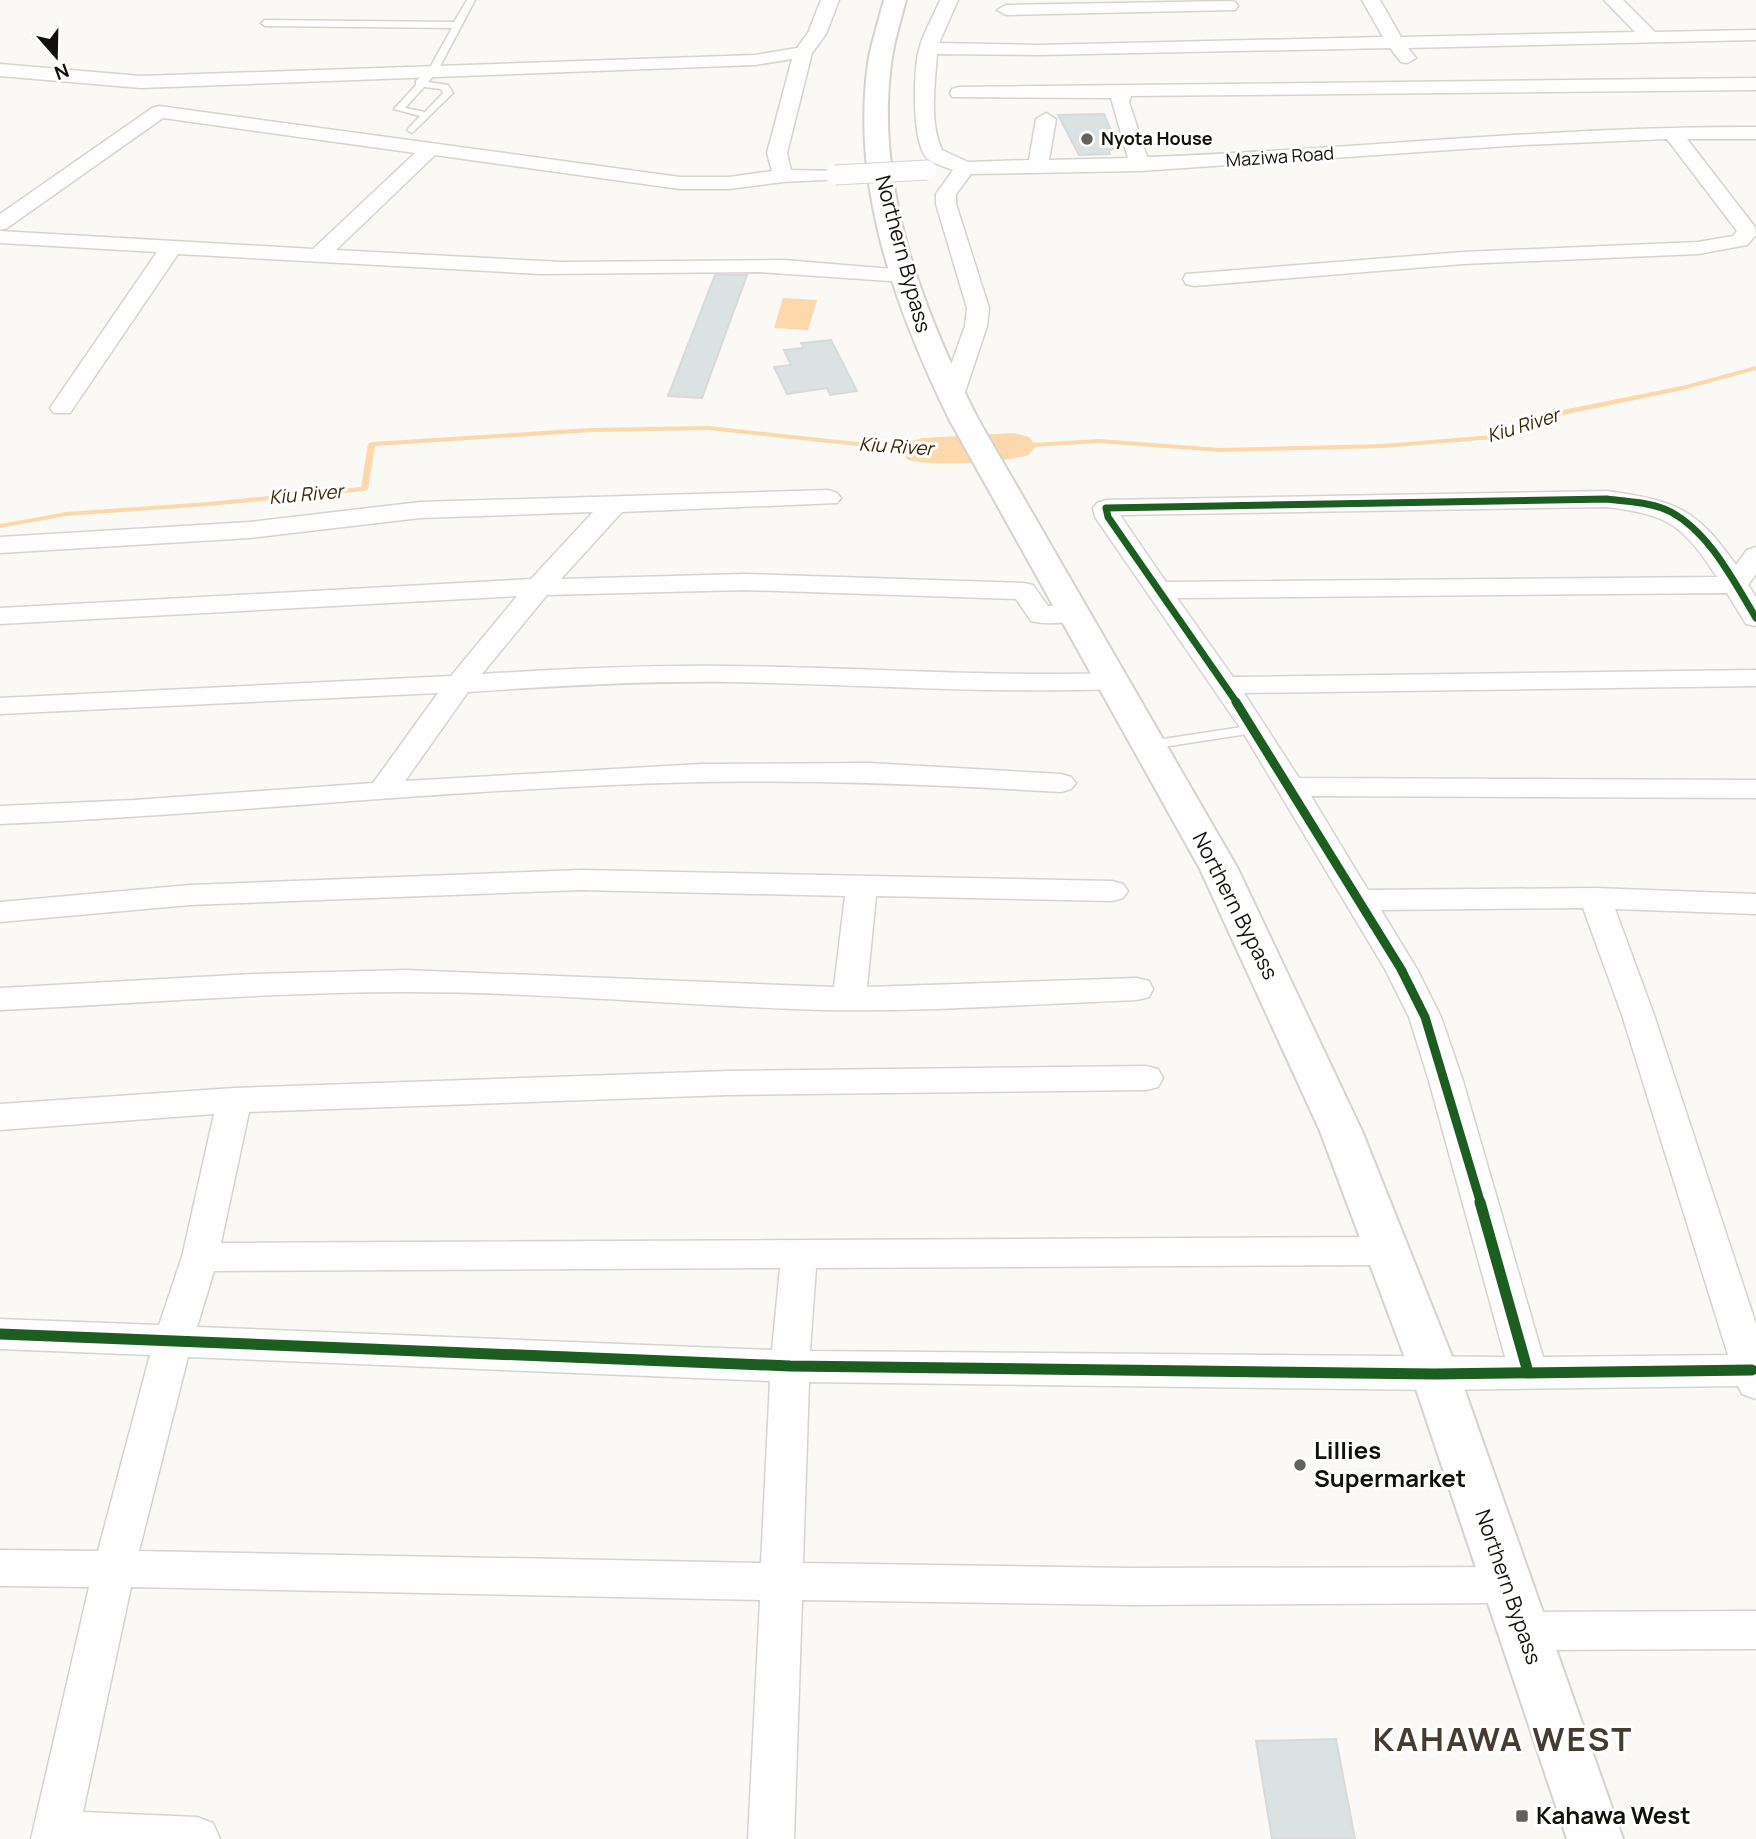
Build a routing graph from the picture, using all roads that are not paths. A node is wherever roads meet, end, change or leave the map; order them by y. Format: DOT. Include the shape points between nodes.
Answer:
graph roads {
  1 [pos="471,0"];
  2 [pos="830,0"];
  3 [pos="895,0"];
  4 [pos="949,0"];
  5 [pos="1371,0"];
  6 [pos="1613,0"];
  7 [pos="1229,6"];
  8 [pos="1006,10"];
  9 [pos="265,23"];
  10 [pos="458,25"];
  11 [pos="1756,35"];
  12 [pos="1692,38"];
  13 [pos="1652,39"];
  14 [pos="1135,42"];
  15 [pos="1396,44"];
  16 [pos="928,48"];
  17 [pos="803,52"];
  18 [pos="0,70"];
  19 [pos="426,78"];
  20 [pos="169,82"];
  21 [pos="1749,84"];
  22 [pos="1433,88"];
  23 [pos="1122,92"];
  24 [pos="959,93"];
  25 [pos="159,112"];
  26 [pos="427,115"];
  27 [pos="1046,119"];
  28 [pos="412,130"];
  29 [pos="1672,132"];
  30 [pos="1756,133"];
  31 [pos="430,149"];
  32 [pos="1140,165"];
  33 [pos="1038,166"];
  34 [pos="965,168"];
  35 [pos="783,176"];
  36 [pos="0,197"];
  37 [pos="33,201"];
  38 [pos="0,225"];
  39 [pos="0,237"];
  40 [pos="171,248"];
  41 [pos="317,256"];
  42 [pos="904,276"];
  43 [pos="1194,279"];
  44 [pos="951,398"];
  45 [pos="62,408"];
  46 [pos="828,498"];
  47 [pos="613,506"];
  48 [pos="0,545"];
  49 [pos="1756,555"];
  50 [pos="1735,585"];
  51 [pos="539,587"];
  52 [pos="1158,590"];
  53 [pos="1074,613"];
  54 [pos="0,616"];
  55 [pos="1756,618"];
  56 [pos="1756,678"];
  57 [pos="1114,681"];
  58 [pos="459,684"];
  59 [pos="1227,685"];
  60 [pos="0,706"];
  61 [pos="1255,729"];
  62 [pos="1150,745"];
  63 [pos="1062,783"];
  64 [pos="1292,787"];
  65 [pos="1756,789"];
  66 [pos="382,792"];
  67 [pos="0,815"];
  68 [pos="862,886"];
  69 [pos="1112,891"];
  70 [pos="1595,898"];
  71 [pos="1360,900"];
  72 [pos="1756,904"];
  73 [pos="0,912"];
  74 [pos="1137,989"];
  75 [pos="849,998"];
  76 [pos="0,999"];
  77 [pos="1146,1078"];
  78 [pos="234,1100"];
  79 [pos="0,1116"];
  80 [pos="1387,1251"];
  81 [pos="799,1256"];
  82 [pos="200,1257"];
  83 [pos="0,1334"];
  84 [pos="173,1342"];
  85 [pos="789,1366"];
  86 [pos="1528,1372"];
  87 [pos="1435,1374"];
  88 [pos="1754,1377"];
  89 [pos="0,1568"];
  90 [pos="114,1568"];
  91 [pos="779,1581"];
  92 [pos="1507,1585"];
  93 [pos="1523,1630"];
  94 [pos="1756,1630"];
  95 [pos="55,1836"];
  96 [pos="1592,1837"];
  97 [pos="197,1839"];
  98 [pos="771,1839"];
  1 -- 10 [label="lane"];
  2 -- 17 [label="street" via="817,34"];
  3 -- 42 [label="main road, Northern Bypass" via="880,56 877,148 882,190"];
  4 -- 16 [label="street"];
  5 -- 15 [label="street"];
  6 -- 13 [label="street"];
  7 -- 14 [label="street"];
  8 -- 14 [label="street"];
  9 -- 10 [label="lane"];
  10 -- 19 [label="lane"];
  11 -- 12 [label="street"];
  12 -- 13 [label="street"];
  12 -- 21 [label="street"];
  13 -- 15 [label="street"];
  14 -- 15 [label="street"];
  14 -- 16 [label="street"];
  14 -- 22 [label="street"];
  14 -- 23 [label="street"];
  15 -- 22 [label="street"];
  16 -- 34 [label="street" via="927,139 934,154"];
  17 -- 19 [label="street" via="755,60"];
  17 -- 35 [label="street" via="777,153"];
  18 -- 20 [label="street" via="119,82"];
  19 -- 20 [label="street"];
  19 -- 26 [label="lane" via="449,93"];
  19 -- 26 [label="lane" via="399,109"];
  20 -- 25 [label="street"];
  21 -- 22 [label="street"];
  23 -- 24 [label="street"];
  23 -- 32 [label="street" via="1120,102"];
  25 -- 31 [label="street, Maziwa Road"];
  25 -- 37 [label="street"];
  26 -- 28 [label="lane"];
  27 -- 33 [label="street"];
  29 -- 30 [label="street, Maziwa Road"];
  29 -- 32 [label="street, Maziwa Road"];
  29 -- 43 [label="street" via="1748,231 1740,241 1698,248 1463,258"];
  31 -- 35 [label="street, Maziwa Road" via="680,183"];
  31 -- 41 [label="street"];
  32 -- 33 [label="street, Maziwa Road"];
  33 -- 34 [label="street, Maziwa Road"];
  34 -- 35 [label="street, Maziwa Road, bridge"];
  34 -- 44 [label="street" via="946,194 946,204 978,308"];
  36 -- 37 [label="street"];
  37 -- 38 [label="street"];
  39 -- 40 [label="street"];
  40 -- 41 [label="street"];
  40 -- 45 [label="street"];
  41 -- 42 [label="street" via="540,268 714,266"];
  42 -- 44 [label="main road, Northern Bypass"];
  44 -- 53 [label="main road, Northern Bypass"];
  46 -- 47 [label="street"];
  47 -- 48 [label="street" via="420,510 250,530"];
  47 -- 51 [label="street"];
  49 -- 50 [label="street"];
  50 -- 52 [label="street"];
  50 -- 52 [label="street" via="1687,523 1670,512 1607,499 1106,508"];
  50 -- 55 [label="street"];
  51 -- 53 [label="street" via="745,582 1024,591 1040,615"];
  51 -- 54 [label="street"];
  51 -- 58 [label="street"];
  52 -- 59 [label="street"];
  53 -- 57 [label="main road, Northern Bypass"];
  56 -- 59 [label="street"];
  57 -- 58 [label="street" via="1024,684 727,674 600,675"];
  57 -- 62 [label="main road, Northern Bypass"];
  58 -- 60 [label="street"];
  58 -- 66 [label="street"];
  59 -- 61 [label="street"];
  61 -- 62 [label="lane"];
  61 -- 64 [label="street"];
  62 -- 80 [label="main road, Northern Bypass" via="1219,869 1298,1034"];
  63 -- 66 [label="street" via="869,772 702,773"];
  64 -- 65 [label="street"];
  64 -- 71 [label="street"];
  66 -- 67 [label="street"];
  68 -- 69 [label="street"];
  68 -- 73 [label="street" via="581,880 190,895"];
  68 -- 75 [label="street"];
  70 -- 71 [label="street"];
  70 -- 72 [label="street"];
  70 -- 88 [label="street" via="1638,1015"];
  71 -- 86 [label="street" via="1425,1017"];
  74 -- 75 [label="street"];
  75 -- 76 [label="street" via="407,981"];
  77 -- 78 [label="street" via="727,1083"];
  78 -- 79 [label="street"];
  78 -- 82 [label="street"];
  80 -- 81 [label="street"];
  80 -- 87 [label="main road, Northern Bypass"];
  81 -- 82 [label="street"];
  81 -- 85 [label="street"];
  82 -- 84 [label="street"];
  83 -- 84 [label="street"];
  84 -- 85 [label="street"];
  84 -- 90 [label="street"];
  85 -- 87 [label="street"];
  85 -- 91 [label="street"];
  86 -- 87 [label="street"];
  86 -- 88 [label="street"];
  87 -- 92 [label="main road, Northern Bypass"];
  89 -- 90 [label="street"];
  90 -- 91 [label="street"];
  90 -- 95 [label="street"];
  91 -- 92 [label="street" via="1098,1588"];
  91 -- 98 [label="street"];
  92 -- 93 [label="main road, Northern Bypass"];
  93 -- 94 [label="street"];
  93 -- 96 [label="main road, Northern Bypass"];
  95 -- 97 [label="street"];
}
